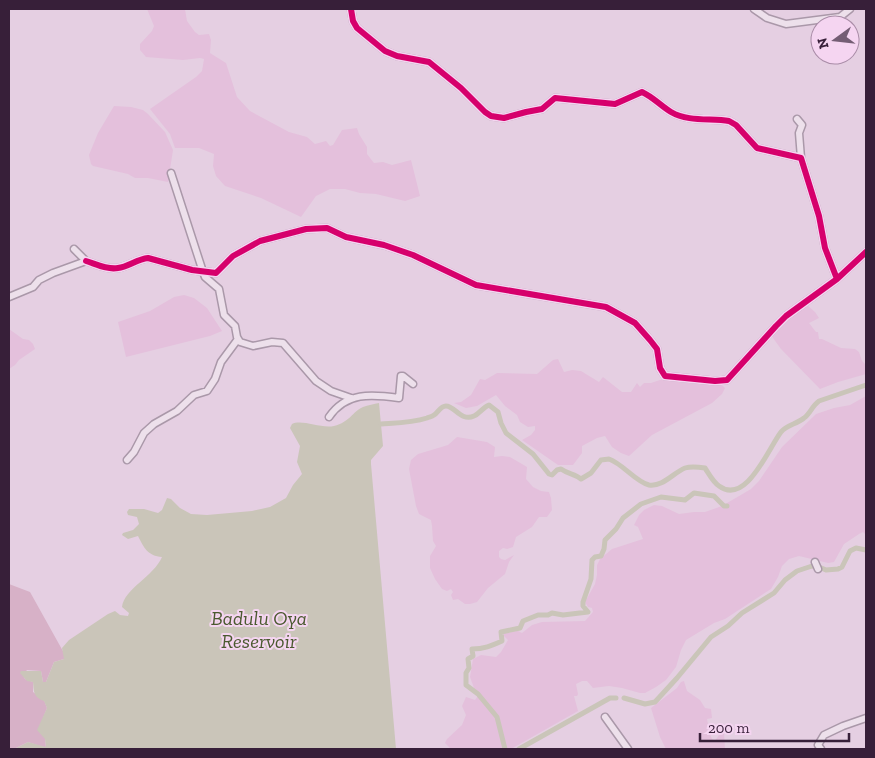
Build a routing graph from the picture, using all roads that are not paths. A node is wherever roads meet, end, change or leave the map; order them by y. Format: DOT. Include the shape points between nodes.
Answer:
graph roads {
  1 [pos="352,9"];
  2 [pos="754,9"];
  3 [pos="850,9"];
  4 [pos="797,119"];
  5 [pos="801,158"];
  6 [pos="171,173"];
  7 [pos="74,249"];
  8 [pos="866,252"];
  9 [pos="86,261"];
  10 [pos="203,272"];
  11 [pos="837,279"];
  12 [pos="9,297"];
  13 [pos="238,339"];
  14 [pos="413,384"];
  15 [pos="351,398"];
  16 [pos="328,417"];
  17 [pos="127,460"];
  18 [pos="605,717"];
  19 [pos="866,718"];
  20 [pos="628,749"];
  21 [pos="821,749"];
  1 -- 5 [label="street" via="357,28 385,51 429,62 491,116 504,118 542,109 555,98 615,104 642,92 682,116 730,121 757,148"];
  2 -- 3 [label="street" via="767,18 786,24 840,17"];
  4 -- 5 [label="street" via="802,125 799,133"];
  5 -- 11 [label="street" via="825,248"];
  6 -- 10 [label="street"];
  7 -- 9 [label="street"];
  8 -- 11 [label="street"];
  9 -- 10 [label="street" via="116,269 148,258"];
  9 -- 12 [label="street" via="53,273"];
  10 -- 11 [label="street" via="220,271 233,256 260,241 306,229 327,228 346,237 413,255 476,285 606,307 635,323 645,334 657,349 660,368 665,376 715,381 727,380 786,316"];
  10 -- 13 [label="street" via="219,289 224,314 235,326"];
  13 -- 15 [label="street" via="252,346 284,343 316,381"];
  13 -- 17 [label="street" via="221,362 207,390 194,395 177,411 154,424 144,433"];
  14 -- 15 [label="street" via="401,376 399,398"];
  15 -- 16 [label="street"];
  18 -- 20 [label="street"];
  19 -- 21 [label="street" via="824,735 818,745"];
}
